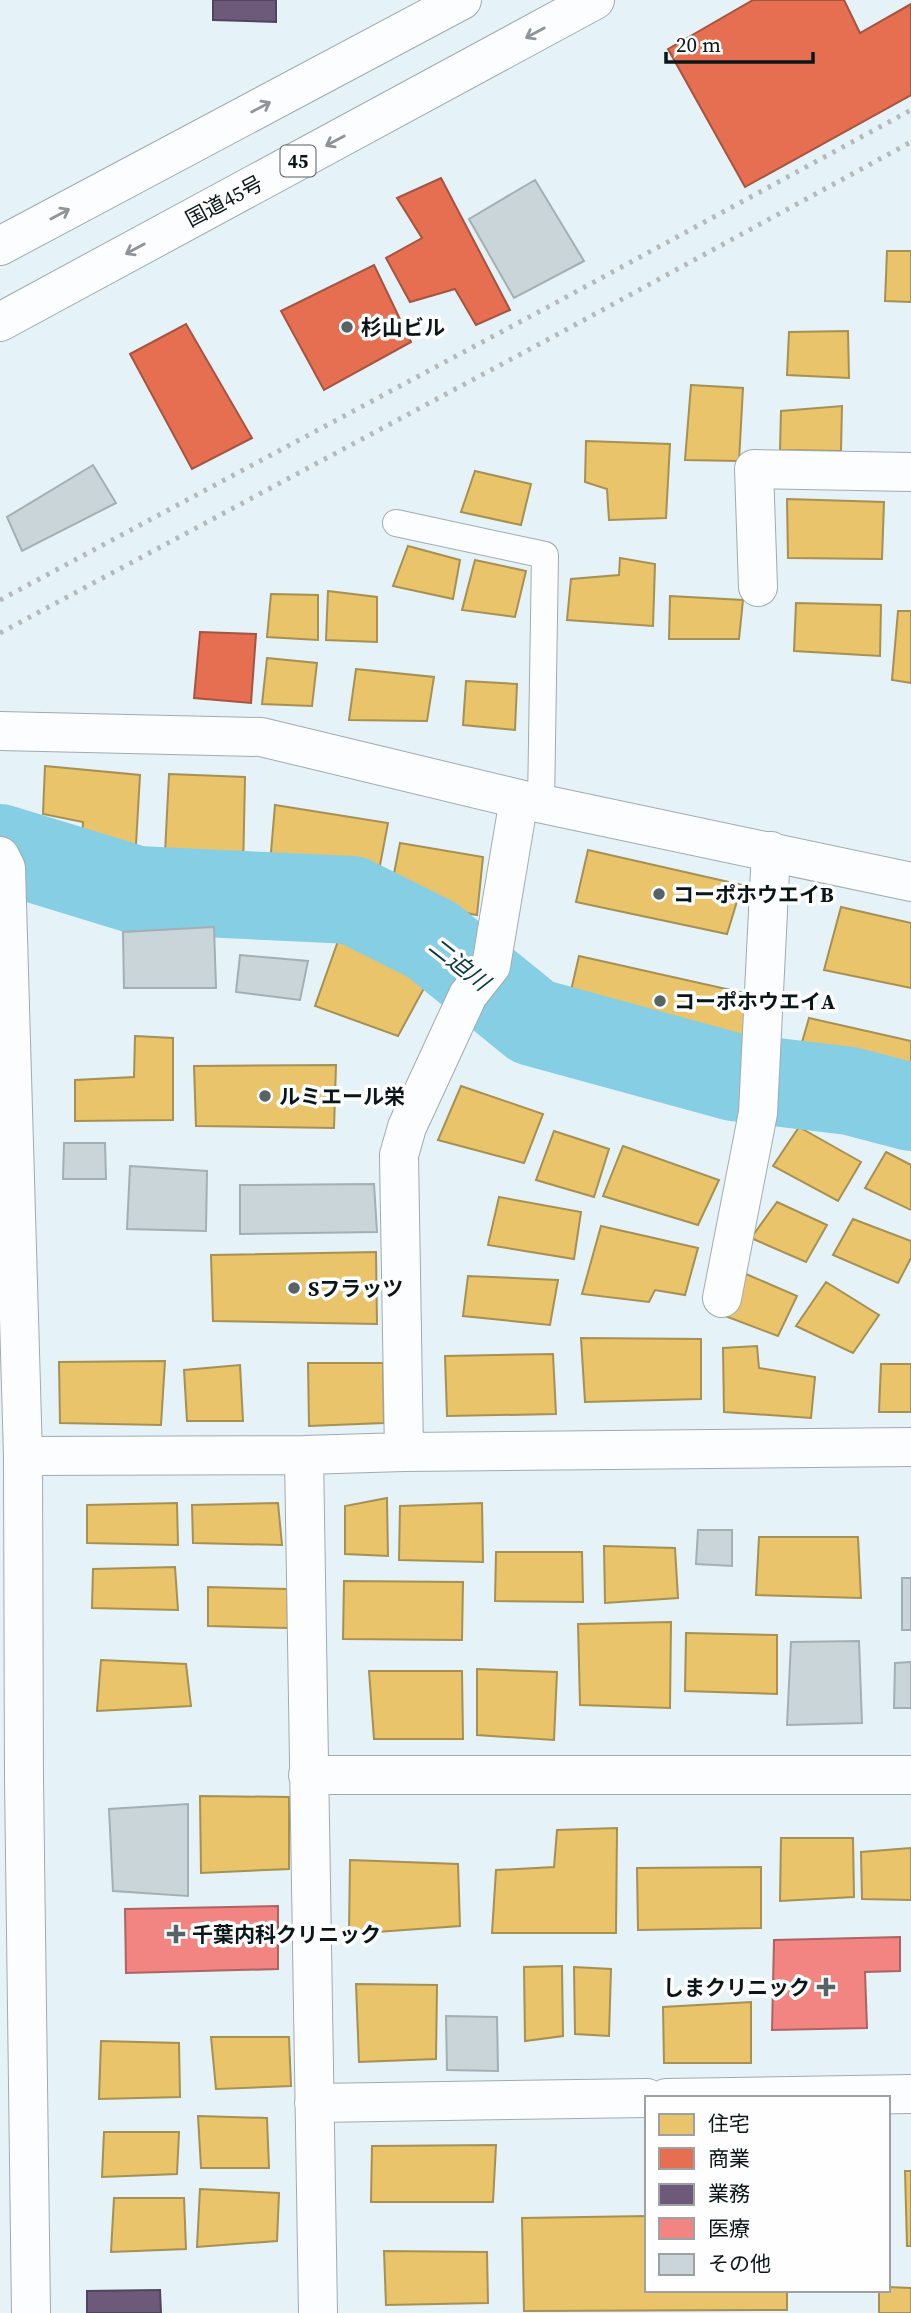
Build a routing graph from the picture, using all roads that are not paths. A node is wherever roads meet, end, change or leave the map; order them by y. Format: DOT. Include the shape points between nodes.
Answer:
graph roads {
  1 [pos="462,0"];
  2 [pos="595,0"];
  3 [pos="0,246"];
  4 [pos="0,322"];
  5 [pos="911,472"];
  6 [pos="396,523"];
  7 [pos="758,587"];
  8 [pos="0,731"];
  9 [pos="530,801"];
  10 [pos="771,851"];
  11 [pos="3,862"];
  12 [pos="911,882"];
  13 [pos="8,1182"];
  14 [pos="722,1298"];
  15 [pos="911,1447"];
  16 [pos="404,1452"];
  17 [pos="304,1455"];
  18 [pos="23,1456"];
  19 [pos="308,1775"];
  20 [pos="911,1775"];
  21 [pos="12,1779"];
  22 [pos="911,2094"];
  23 [pos="788,2096"];
  24 [pos="645,2098"];
  25 [pos="314,2103"];
  26 [pos="32,2313"];
  27 [pos="318,2313"];
  3 -- 1 [label="main road, one-way"];
  2 -- 4 [label="main road, 国道45号 / 45, one-way"];
  5 -- 7 [label="main road" via="754,469"];
  6 -- 9 [label="lane" via="545,555"];
  8 -- 9 [label="main road" via="261,737"];
  9 -- 10 [label="main road"];
  9 -- 16 [label="main road" via="491,965 468,995 407,1127 399,1155"];
  10 -- 12 [label="main road"];
  10 -- 14 [label="main road" via="758,1113"];
  11 -- 13 [label="main road"];
  13 -- 18 [label="main road"];
  15 -- 16 [label="main road"];
  16 -- 17 [label="main road"];
  17 -- 18 [label="main road"];
  17 -- 19 [label="main road"];
  18 -- 21 [label="main road"];
  19 -- 20 [label="main road"];
  19 -- 25 [label="main road"];
  21 -- 26 [label="main road"];
  22 -- 23 [label="main road"];
  24 -- 25 [label="main road"];
  25 -- 27 [label="main road"];
}
